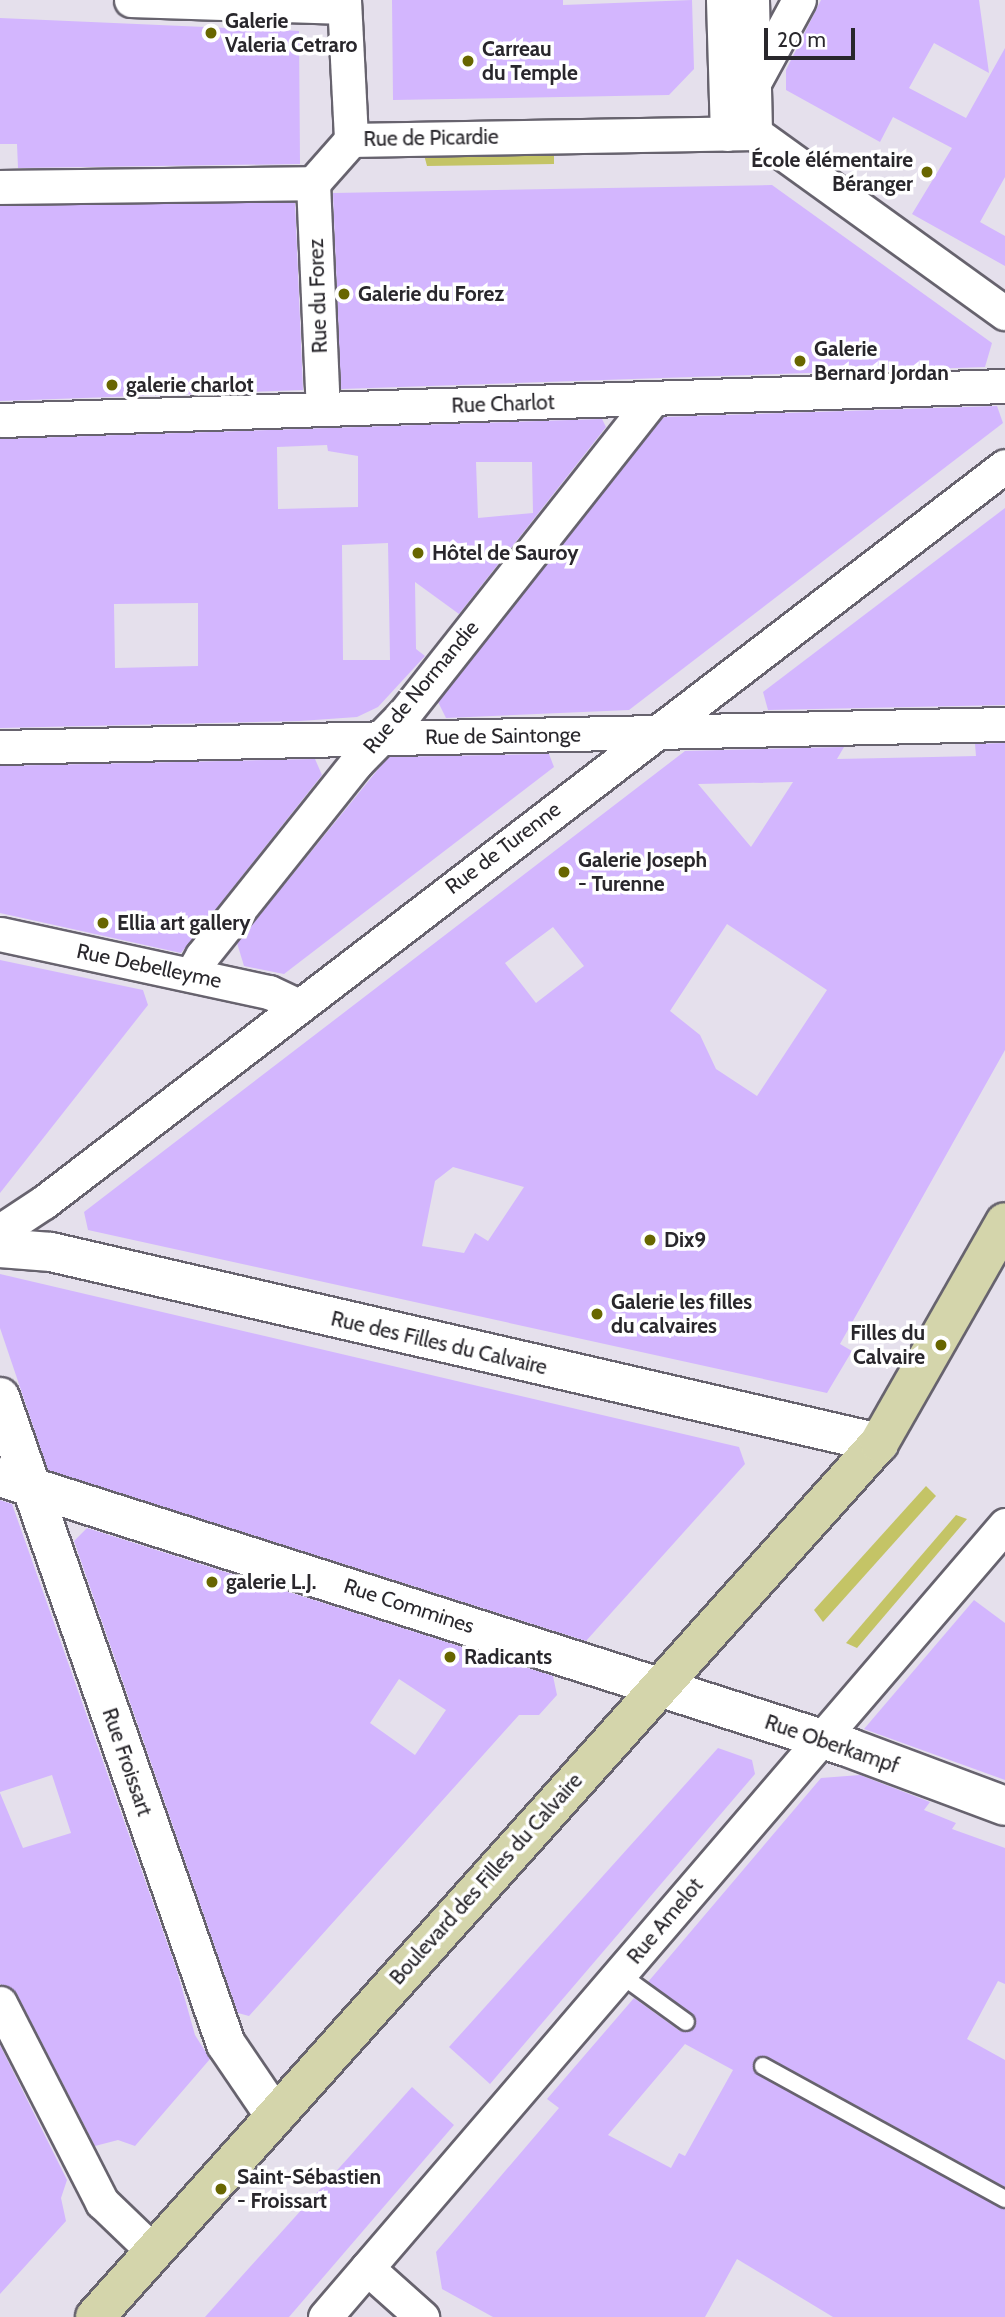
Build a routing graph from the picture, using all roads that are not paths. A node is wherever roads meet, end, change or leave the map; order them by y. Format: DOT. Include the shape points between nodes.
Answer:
graph roads {
  1 [pos="131,0"];
  2 [pos="723,0"];
  3 [pos="752,0"];
  4 [pos="799,0"];
  5 [pos="344,3"];
  6 [pos="754,83"];
  7 [pos="741,133"];
  8 [pos="351,140"];
  9 [pos="313,183"];
  10 [pos="0,187"];
  11 [pos="1005,313"];
  12 [pos="1005,386"];
  13 [pos="652,400"];
  14 [pos="323,409"];
  15 [pos="0,420"];
  16 [pos="1005,466"];
  17 [pos="1005,724"];
  18 [pos="656,732"];
  19 [pos="381,738"];
  20 [pos="0,747"];
  21 [pos="0,934"];
  22 [pos="191,975"];
  23 [pos="297,1005"];
  24 [pos="1005,1222"];
  25 [pos="0,1231"];
  26 [pos="0,1248"];
  27 [pos="0,1397"];
  28 [pos="878,1443"];
  29 [pos="15,1482"];
  30 [pos="1005,1525"];
  31 [pos="657,1688"];
  32 [pos="820,1738"];
  33 [pos="1005,1806"];
  34 [pos="621,1975"];
  35 [pos="0,2003"];
  36 [pos="686,2022"];
  37 [pos="763,2066"];
  38 [pos="275,2116"];
  39 [pos="1005,2199"];
  40 [pos="154,2252"];
  41 [pos="367,2268"];
  42 [pos="95,2317"];
  43 [pos="325,2317"];
  44 [pos="422,2317"];
  1 -- 5 [label="street"];
  2 -- 7 [label="street"];
  3 -- 6 [label="street"];
  4 -- 6 [label="street"];
  5 -- 8 [label="street"];
  6 -- 7 [label="street"];
  7 -- 8 [label="street, Rue de Picardie"];
  7 -- 11 [label="street"];
  8 -- 9 [label="street, Rue de Picardie"];
  9 -- 10 [label="street"];
  9 -- 14 [label="street, Rue du Forez"];
  12 -- 13 [label="street, Rue Charlot"];
  13 -- 14 [label="street, Rue Charlot"];
  13 -- 19 [label="street, Rue de Normandie"];
  14 -- 15 [label="street, Rue Charlot"];
  16 -- 18 [label="street, Rue de Turenne"];
  17 -- 18 [label="street, Rue de Saintonge"];
  18 -- 19 [label="street, Rue de Saintonge"];
  18 -- 23 [label="street, Rue de Turenne"];
  19 -- 20 [label="street, Rue de Saintonge"];
  19 -- 22 [label="street, Rue de Normandie"];
  21 -- 22 [label="street, Rue Debelleyme"];
  22 -- 23 [label="street, Rue Debelleyme" via="269,992"];
  23 -- 25 [label="street, Rue de Turenne" via="44,1202"];
  24 -- 28 [label="main road, Boulevard des Filles du Calvaire"];
  26 -- 28 [label="street, Rue des Filles du Calvaire" via="51,1252"];
  27 -- 29 [label="street, Rue Froissart"];
  28 -- 31 [label="main road, Boulevard des Filles du Calvaire"];
  29 -- 31 [label="street, Rue Commines"];
  29 -- 38 [label="street, Rue Froissart" via="226,2044"];
  30 -- 32 [label="street, Rue Amelot"];
  31 -- 32 [label="street, Rue Oberkampf"];
  31 -- 38 [label="main road, Boulevard des Filles du Calvaire"];
  32 -- 33 [label="street, Rue Oberkampf"];
  32 -- 34 [label="street, Rue Amelot"];
  34 -- 36 [label="lane"];
  34 -- 41 [label="street, Rue Amelot"];
  35 -- 40 [label="street" via="102,2202"];
  37 -- 39 [label="lane"];
  38 -- 40 [label="main road, Boulevard des Filles du Calvaire"];
  40 -- 42 [label="main road, Boulevard des Filles du Calvaire"];
  41 -- 43 [label="street, Rue Amelot"];
  41 -- 44 [label="street"];
}
